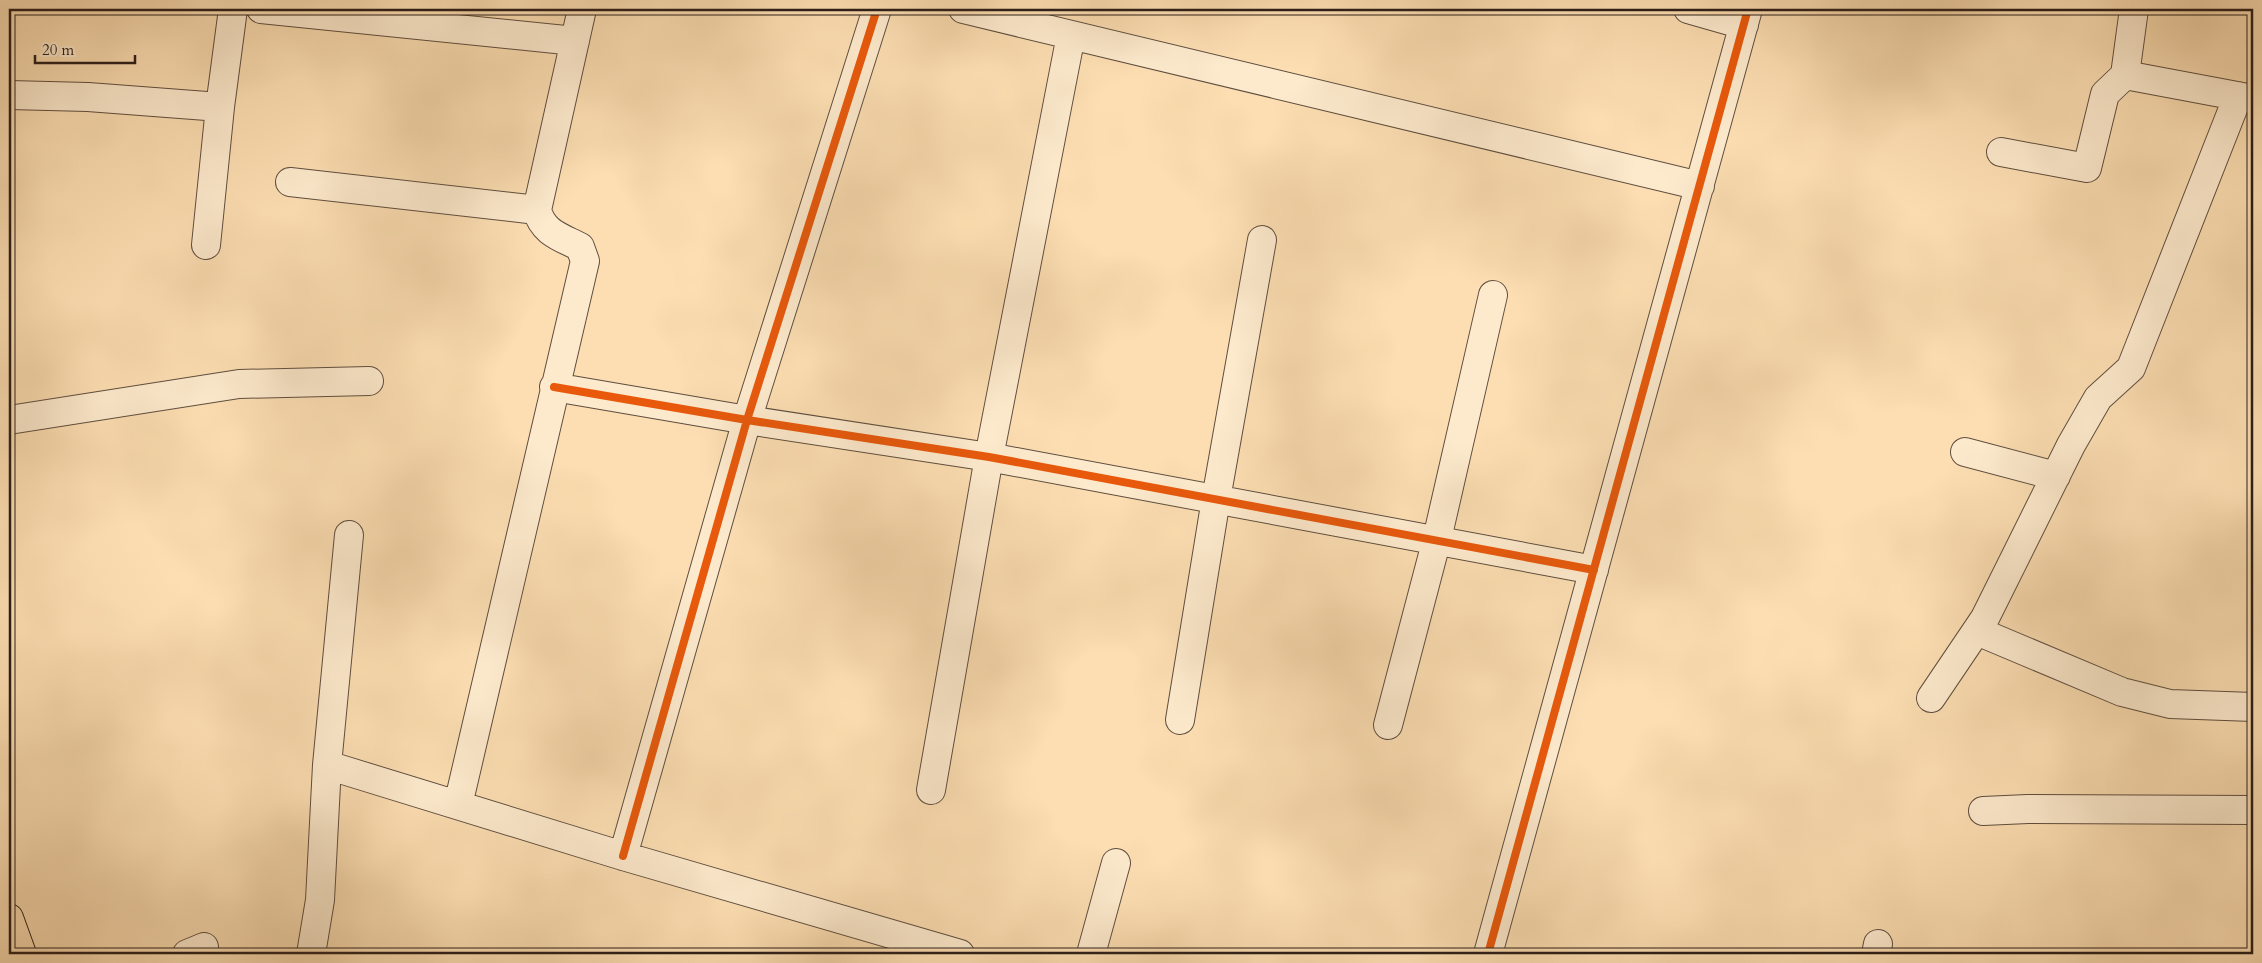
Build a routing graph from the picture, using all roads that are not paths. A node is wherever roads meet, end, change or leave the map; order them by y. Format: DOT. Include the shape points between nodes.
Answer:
graph roads {
  1 [pos="233,9"];
  2 [pos="261,9"];
  3 [pos="582,9"];
  4 [pos="877,9"];
  5 [pos="963,9"];
  6 [pos="1688,9"];
  7 [pos="2134,9"];
  8 [pos="1746,17"];
  9 [pos="1071,35"];
  10 [pos="575,41"];
  11 [pos="2124,75"];
  12 [pos="9,95"];
  13 [pos="2246,98"];
  14 [pos="220,106"];
  15 [pos="2002,152"];
  16 [pos="290,182"];
  17 [pos="1700,186"];
  18 [pos="536,210"];
  19 [pos="1262,240"];
  20 [pos="206,246"];
  21 [pos="1493,295"];
  22 [pos="369,381"];
  23 [pos="554,387"];
  24 [pos="9,420"];
  25 [pos="747,420"];
  26 [pos="1965,452"];
  27 [pos="989,457"];
  28 [pos="2056,476"];
  29 [pos="1216,499"];
  30 [pos="349,535"];
  31 [pos="1437,539"];
  32 [pos="1594,570"];
  33 [pos="1977,631"];
  34 [pos="1931,698"];
  35 [pos="2253,707"];
  36 [pos="1180,720"];
  37 [pos="1388,725"];
  38 [pos="327,766"];
  39 [pos="931,790"];
  40 [pos="458,805"];
  41 [pos="2253,810"];
  42 [pos="1983,811"];
  43 [pos="622,856"];
  44 [pos="1116,863"];
  45 [pos="9,918"];
  46 [pos="22,954"];
  47 [pos="311,954"];
  48 [pos="960,954"];
  49 [pos="1091,954"];
  50 [pos="1488,954"];
  1 -- 14 [label="street"];
  2 -- 10 [label="street"];
  3 -- 10 [label="street"];
  4 -- 25 [label="street"];
  5 -- 9 [label="street"];
  6 -- 8 [label="street"];
  7 -- 11 [label="street"];
  8 -- 17 [label="street"];
  9 -- 17 [label="street"];
  9 -- 27 [label="street"];
  10 -- 18 [label="street"];
  11 -- 13 [label="street"];
  11 -- 15 [label="street" via="2105,94 2087,168"];
  12 -- 14 [label="street"];
  13 -- 28 [label="street" via="2132,368 2098,398"];
  14 -- 20 [label="street"];
  16 -- 18 [label="street"];
  17 -- 32 [label="street"];
  18 -- 23 [label="street" via="540,223 550,232 580,247 585,261"];
  19 -- 29 [label="street"];
  21 -- 31 [label="street"];
  22 -- 24 [label="street" via="239,384"];
  23 -- 25 [label="street"];
  23 -- 40 [label="street"];
  25 -- 27 [label="street"];
  25 -- 43 [label="street"];
  26 -- 28 [label="street"];
  27 -- 29 [label="street"];
  27 -- 39 [label="street"];
  28 -- 33 [label="street"];
  29 -- 31 [label="street"];
  29 -- 36 [label="street"];
  30 -- 38 [label="street"];
  31 -- 32 [label="street"];
  31 -- 37 [label="street"];
  32 -- 50 [label="street"];
  33 -- 34 [label="street"];
  33 -- 35 [label="street" via="2122,692 2170,704"];
  38 -- 40 [label="street"];
  38 -- 47 [label="street" via="320,900"];
  40 -- 43 [label="street"];
  41 -- 42 [label="street"];
  43 -- 48 [label="street"];
  44 -- 49 [label="street"];
  45 -- 46 [label="main road"];
}
